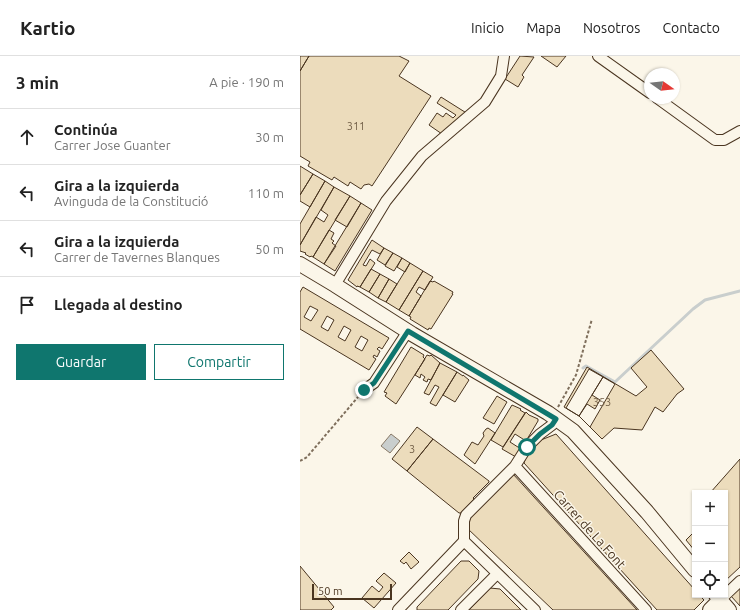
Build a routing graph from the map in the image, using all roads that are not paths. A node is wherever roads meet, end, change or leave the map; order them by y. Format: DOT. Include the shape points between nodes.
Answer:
graph roads {
  1 [pos="504,56"];
  2 [pos="598,56"];
  3 [pos="644,89"];
  4 [pos="665,104"];
  5 [pos="740,131"];
  6 [pos="300,264"];
  7 [pos="335,285"];
  8 [pos="408,331"];
  9 [pos="364,390"];
  10 [pos="552,416"];
  11 [pos="516,466"];
  12 [pos="464,541"];
  13 [pos="692,566"];
  14 [pos="497,574"];
  15 [pos="740,581"];
  16 [pos="722,602"];
  17 [pos="398,610"];
  18 [pos="461,610"];
  19 [pos="535,610"];
  20 [pos="646,610"];
  21 [pos="710,610"];
  1 -- 7 [label="street" via="500,76 485,102 422,156 386,201"];
  2 -- 3 [label="street"];
  4 -- 5 [label="street" via="715,140 724,140"];
  6 -- 7 [label="main road"];
  7 -- 8 [label="main road"];
  8 -- 9 [label="street" via="374,383"];
  8 -- 10 [label="main road"];
  10 -- 11 [label="street" via="552,425 527,447"];
  10 -- 13 [label="main road" via="573,431 647,512"];
  11 -- 12 [label="street" via="466,515"];
  11 -- 20 [label="street, Carrer de La Font"];
  12 -- 14 [label="street"];
  12 -- 17 [label="street"];
  14 -- 18 [label="street"];
  14 -- 19 [label="street"];
  15 -- 16 [label="street"];
  16 -- 21 [label="main road"];
}
